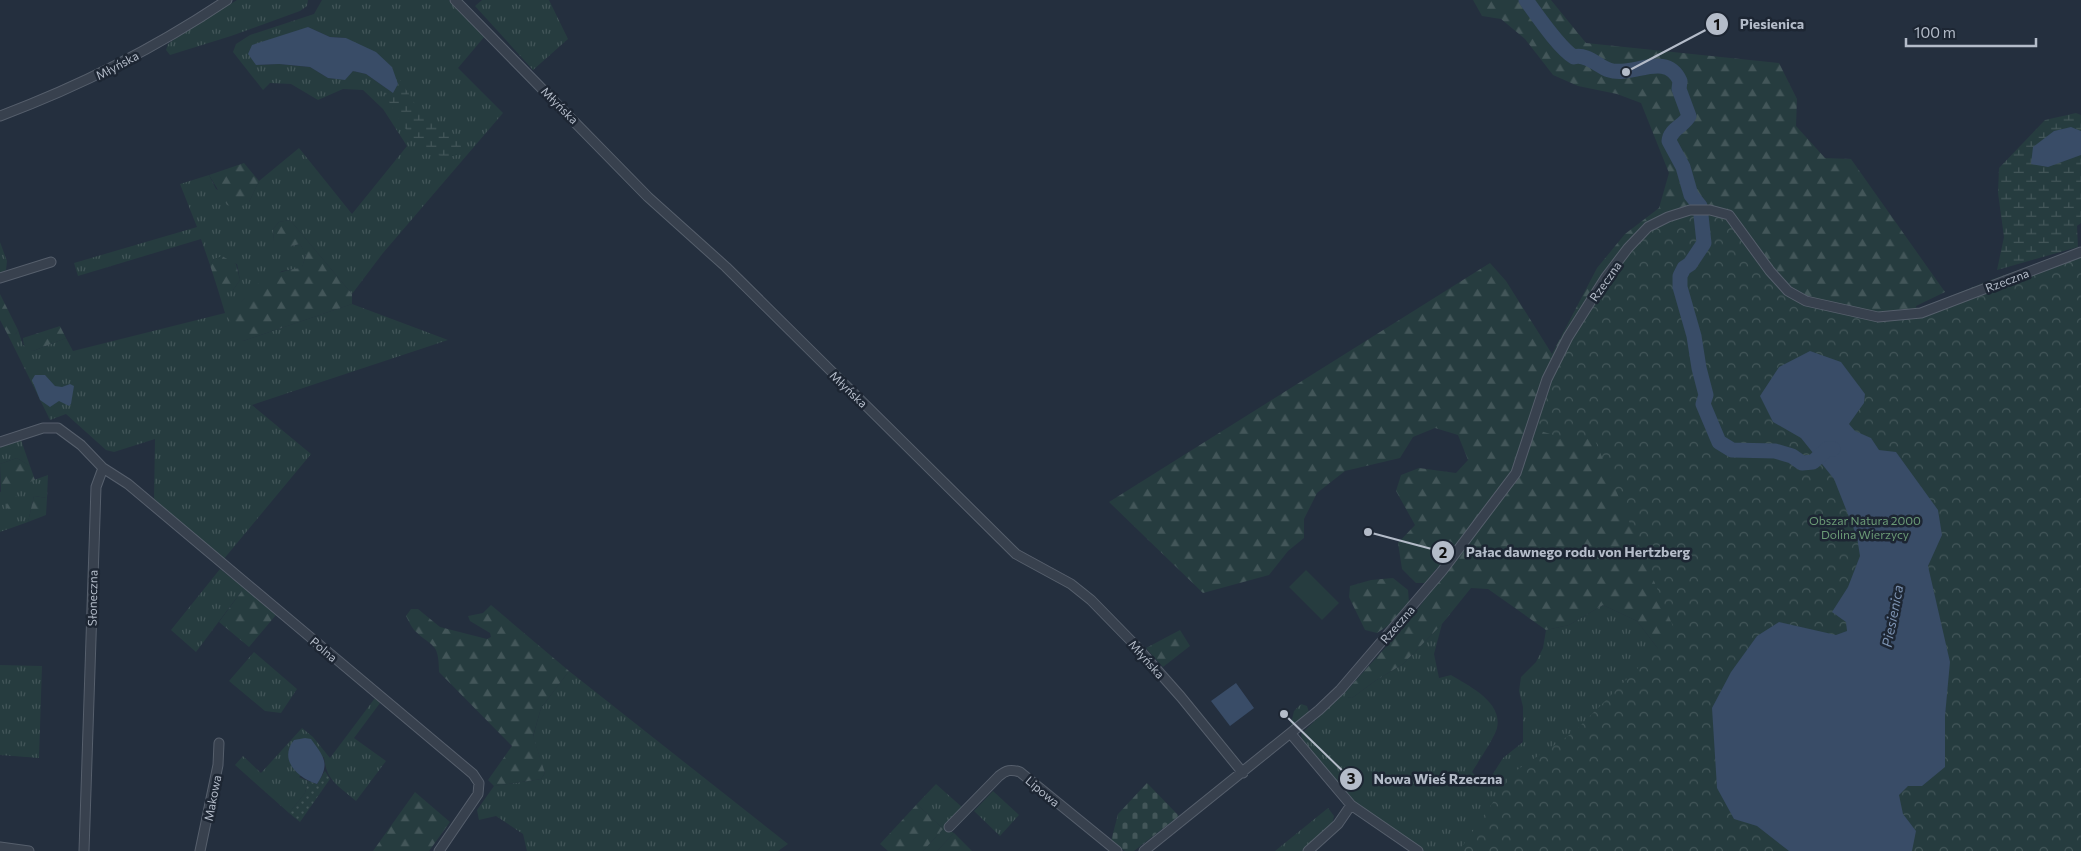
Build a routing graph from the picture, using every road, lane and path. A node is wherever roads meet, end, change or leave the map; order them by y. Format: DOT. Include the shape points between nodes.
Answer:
graph roads {
  1 [pos="227,0"];
  2 [pos="455,0"];
  3 [pos="0,116"];
  4 [pos="2081,252"];
  5 [pos="51,262"];
  6 [pos="0,278"];
  7 [pos="0,442"];
  8 [pos="104,468"];
  9 [pos="1291,734"];
  10 [pos="219,744"];
  11 [pos="1243,773"];
  12 [pos="1351,805"];
  13 [pos="949,827"];
  14 [pos="0,847"];
  15 [pos="29,851"];
  16 [pos="84,851"];
  17 [pos="200,851"];
  18 [pos="439,851"];
  19 [pos="1117,851"];
  20 [pos="1144,851"];
  21 [pos="1308,851"];
  22 [pos="1418,851"];
  1 -- 3 [label="street, Młyńska" via="112,69"];
  2 -- 11 [label="street, Młyńska" via="643,192 726,268 1016,554 1065,580 1091,600 1181,697"];
  4 -- 9 [label="street, Rzeczna" via="1920,313 1878,317 1806,301 1788,291 1770,272 1729,215 1710,210 1690,210 1648,227 1606,277 1568,337 1547,379 1516,474 1442,571 1340,690"];
  5 -- 6 [label="street"];
  7 -- 8 [label="street" via="43,428 58,428"];
  8 -- 16 [label="street, Słoneczna" via="96,487"];
  8 -- 18 [label="street, Polna" via="128,484 473,774 479,783 478,794"];
  9 -- 11 [label="street, Rzeczna"];
  9 -- 12 [label="street"];
  10 -- 17 [label="street, Makowa" via="218,765"];
  11 -- 20 [label="street, Rzeczna"];
  12 -- 21 [label="street" via="1338,824"];
  12 -- 22 [label="street"];
  13 -- 19 [label="street, Lipowa" via="999,776 1014,770"];
  14 -- 15 [label="street"];
}
